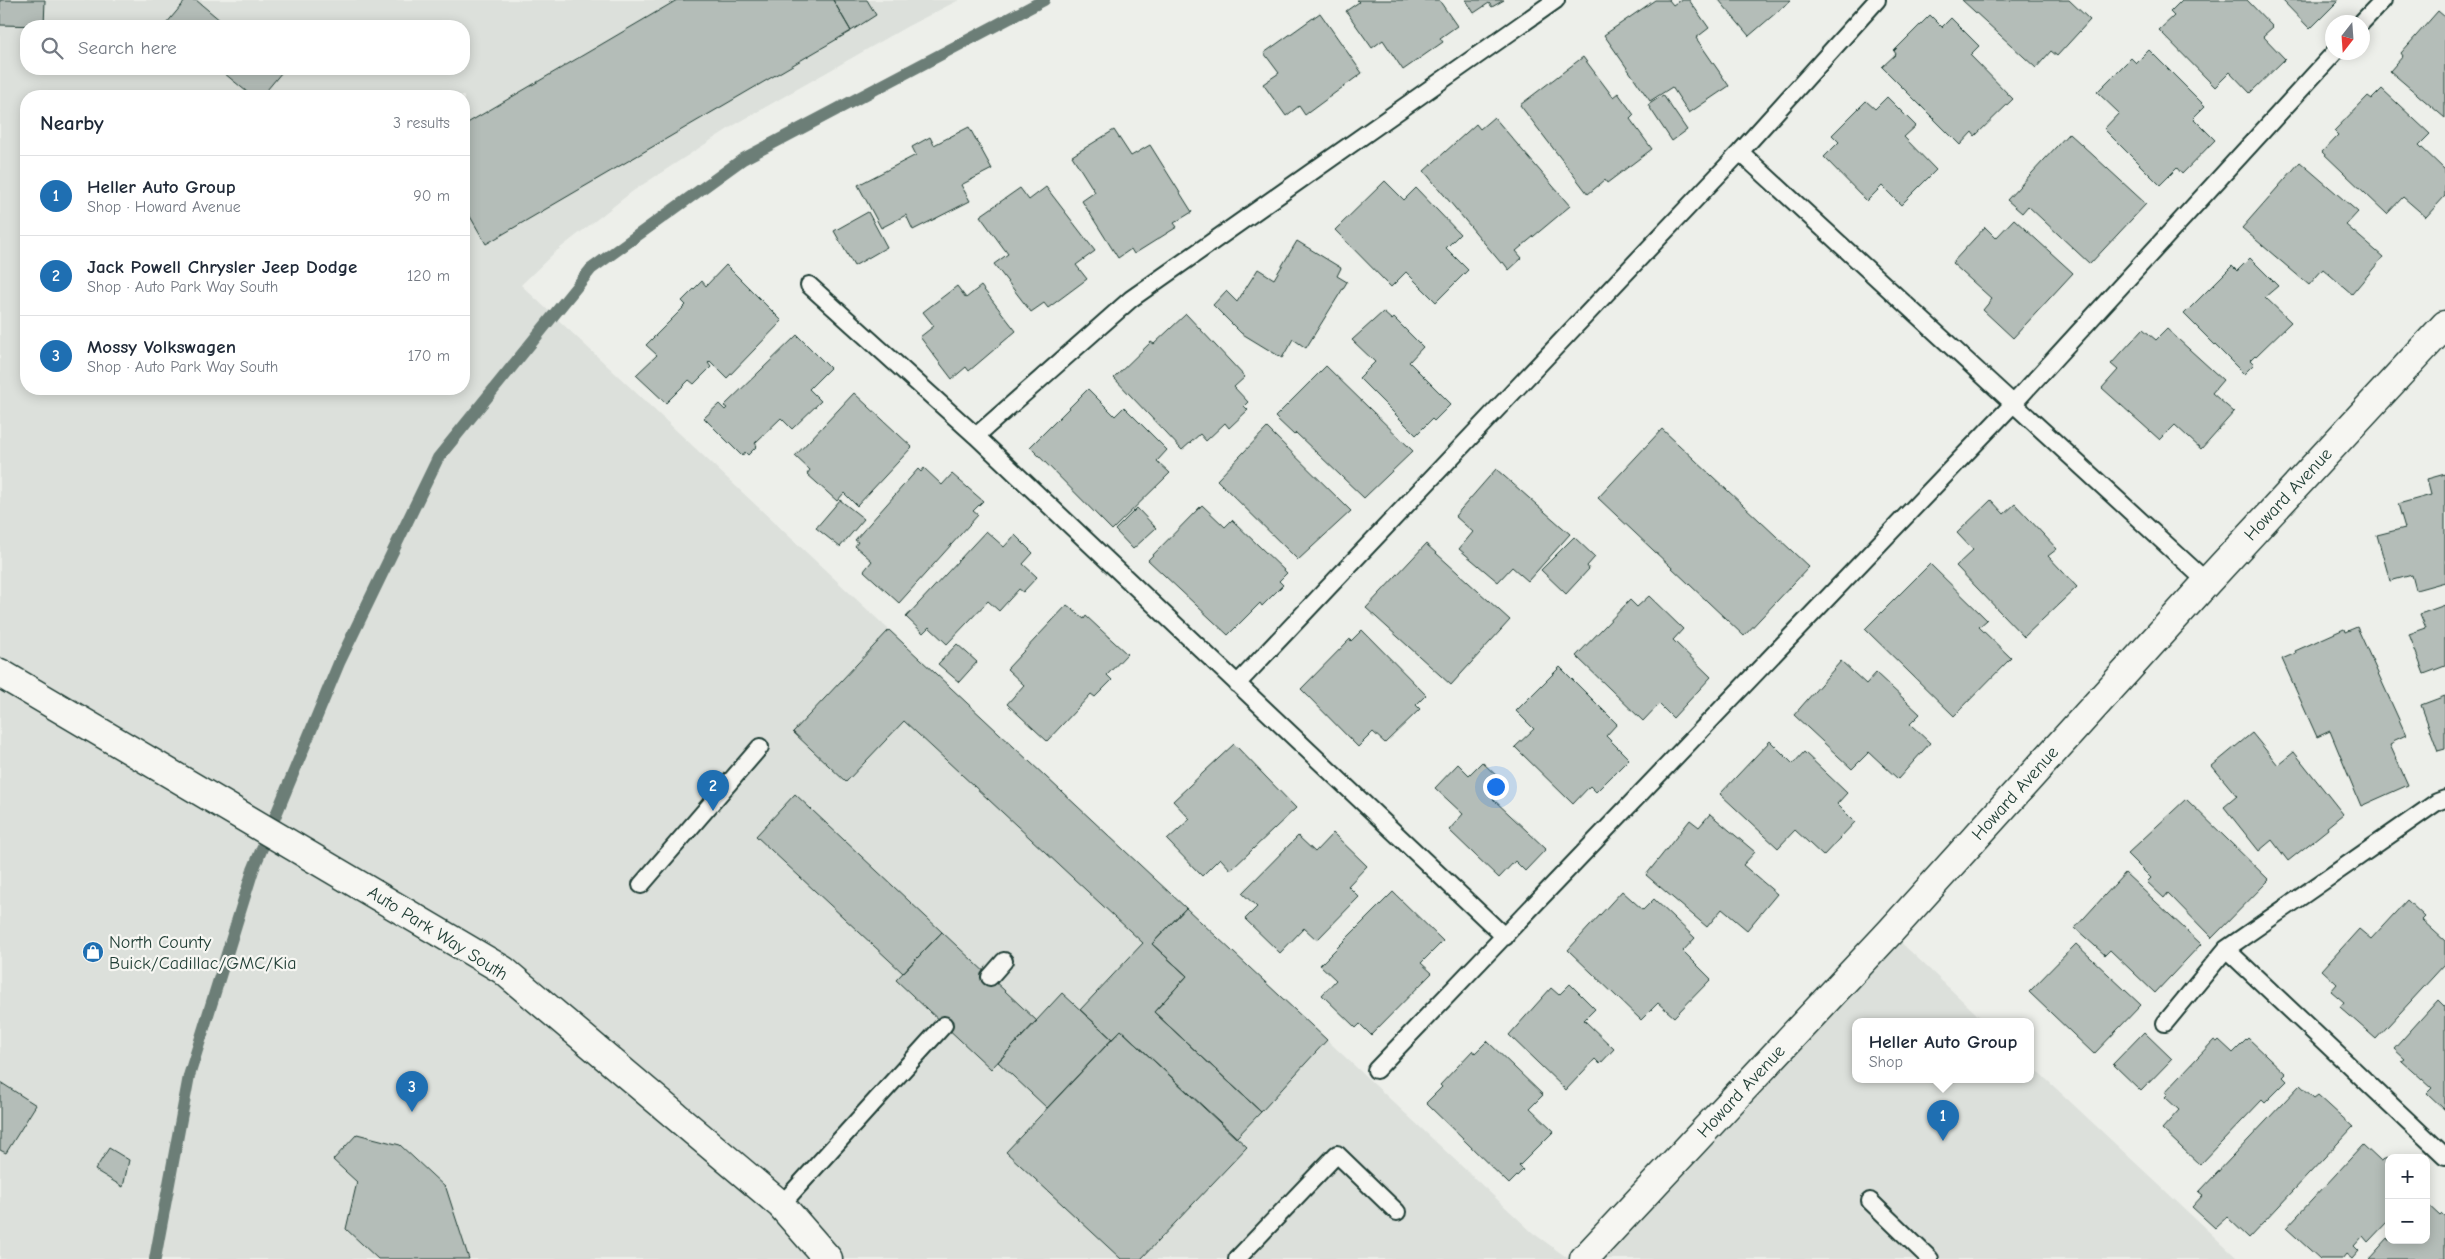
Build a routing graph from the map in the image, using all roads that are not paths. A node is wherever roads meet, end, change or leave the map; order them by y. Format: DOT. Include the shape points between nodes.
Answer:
graph roads {
  1 [pos="1556,0"];
  2 [pos="1877,0"];
  3 [pos="2383,0"];
  4 [pos="2369,15"];
  5 [pos="2328,60"];
  6 [pos="1740,152"];
  7 [pos="809,284"];
  8 [pos="2445,325"];
  9 [pos="2013,404"];
  10 [pos="976,436"];
  11 [pos="2207,582"];
  12 [pos="0,672"];
  13 [pos="1237,684"];
  14 [pos="760,747"];
  15 [pos="2445,799"];
  16 [pos="641,885"];
  17 [pos="1505,937"];
  18 [pos="2226,949"];
  19 [pos="1004,961"];
  20 [pos="990,976"];
  21 [pos="2165,1023"];
  22 [pos="944,1025"];
  23 [pos="1376,1070"];
  24 [pos="2445,1156"];
  25 [pos="1870,1201"];
  26 [pos="781,1205"];
  27 [pos="1397,1212"];
  28 [pos="828,1259"];
  29 [pos="1237,1259"];
  30 [pos="1584,1259"];
  31 [pos="1930,1259"];
  1 -- 10 [label="lane" via="1130,299"];
  2 -- 6 [label="lane"];
  3 -- 4 [label="lane"];
  5 -- 9 [label="lane"];
  6 -- 9 [label="lane"];
  6 -- 13 [label="lane"];
  7 -- 10 [label="lane"];
  8 -- 11 [label="street, Howard Avenue"];
  9 -- 11 [label="lane"];
  9 -- 17 [label="lane"];
  10 -- 13 [label="lane"];
  11 -- 30 [label="street, Howard Avenue" via="1890,932"];
  12 -- 26 [label="street, Auto Park Way South" via="503,970"];
  13 -- 17 [label="lane"];
  14 -- 16 [label="lane"];
  15 -- 18 [label="lane"];
  17 -- 23 [label="lane"];
  18 -- 21 [label="lane"];
  18 -- 24 [label="lane"];
  19 -- 20 [label="lane"];
  22 -- 26 [label="lane"];
  25 -- 31 [label="lane"];
  26 -- 28 [label="street, Auto Park Way South"];
  27 -- 29 [label="lane" via="1337,1154"];
}
